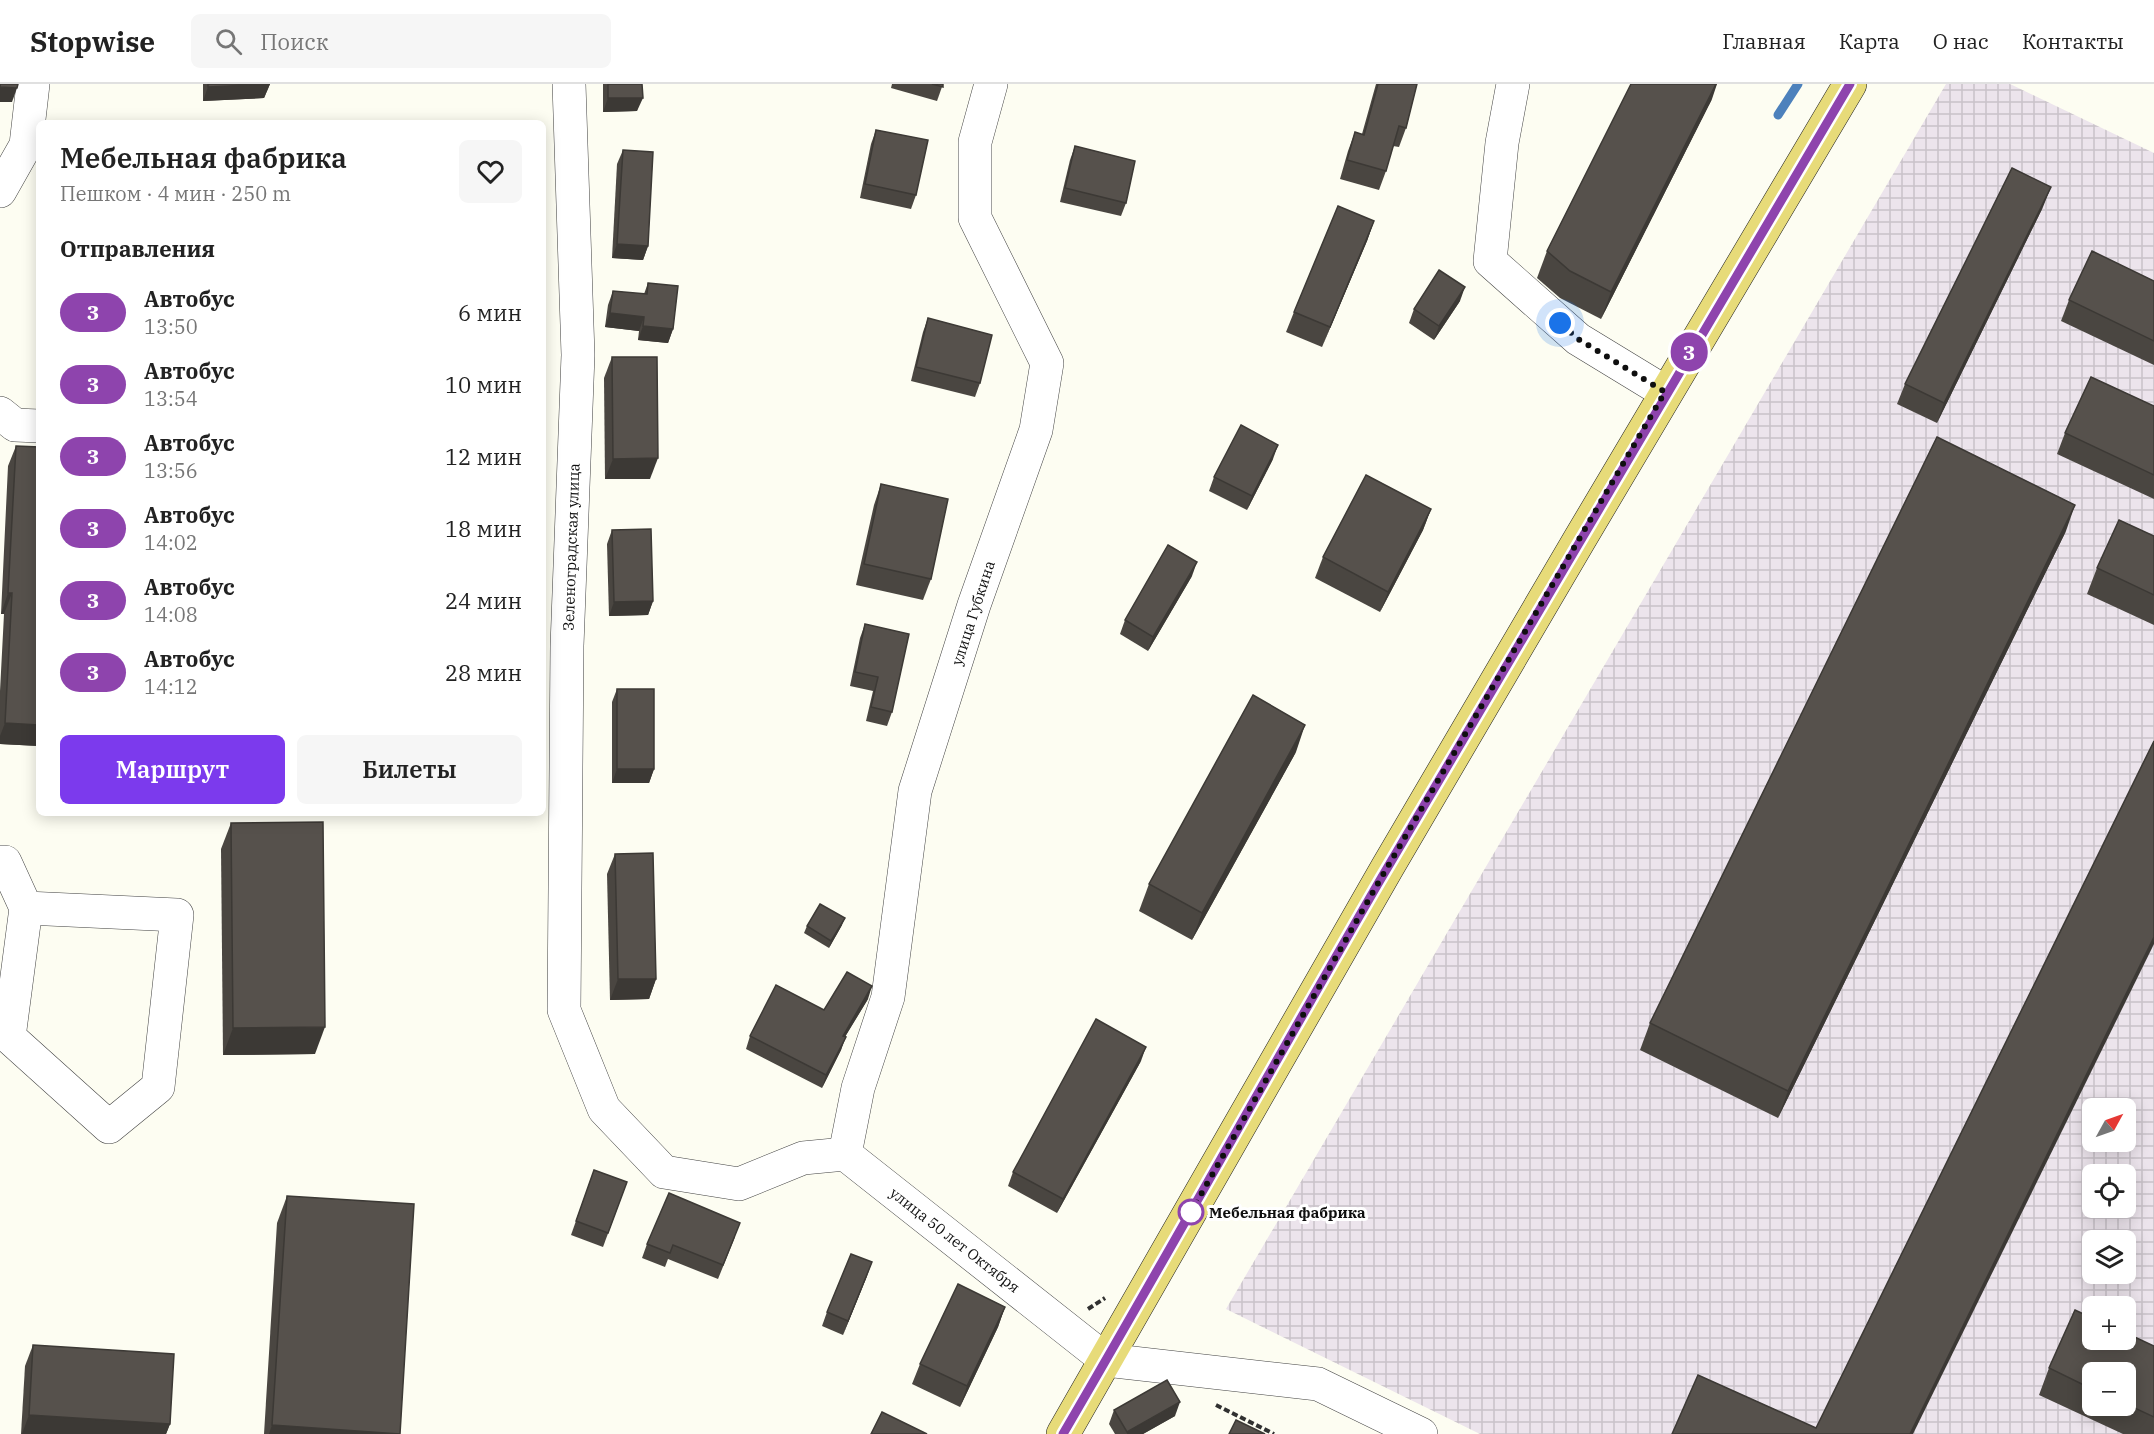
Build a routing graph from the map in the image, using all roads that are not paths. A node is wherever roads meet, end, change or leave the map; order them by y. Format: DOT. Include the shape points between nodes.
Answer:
graph roads {
  1 [pos="33,84"];
  2 [pos="569,84"];
  3 [pos="991,84"];
  4 [pos="1513,84"];
  5 [pos="1850,84"];
  6 [pos="0,191"];
  7 [pos="1665,392"];
  8 [pos="0,413"];
  9 [pos="36,426"];
  10 [pos="0,862"];
  11 [pos="26,908"];
  12 [pos="845,1154"];
  13 [pos="1106,1360"];
  14 [pos="1063,1434"];
  15 [pos="1421,1434"];
  1 -- 6 [label="street" via="26,145"];
  2 -- 12 [label="street, Зеленоградская улица" via="578,355 567,646 564,1010 604,1109 664,1172 739,1184 803,1158"];
  3 -- 12 [label="street, улица Губкина" via="975,142 975,218 1047,363 1036,430 915,791 888,997 858,1088"];
  4 -- 7 [label="street" via="1502,142 1490,261 1578,339"];
  5 -- 7 [label="main road"];
  7 -- 13 [label="main road"];
  8 -- 9 [label="street" via="15,425"];
  10 -- 11 [label="street" via="4,862"];
  11 -- 11 [label="street" via="9,1037 109,1127 158,1087 177,915"];
  12 -- 13 [label="street, улица 50 лет Октября"];
  13 -- 14 [label="main road"];
  13 -- 15 [label="street" via="1318,1384"];
}
